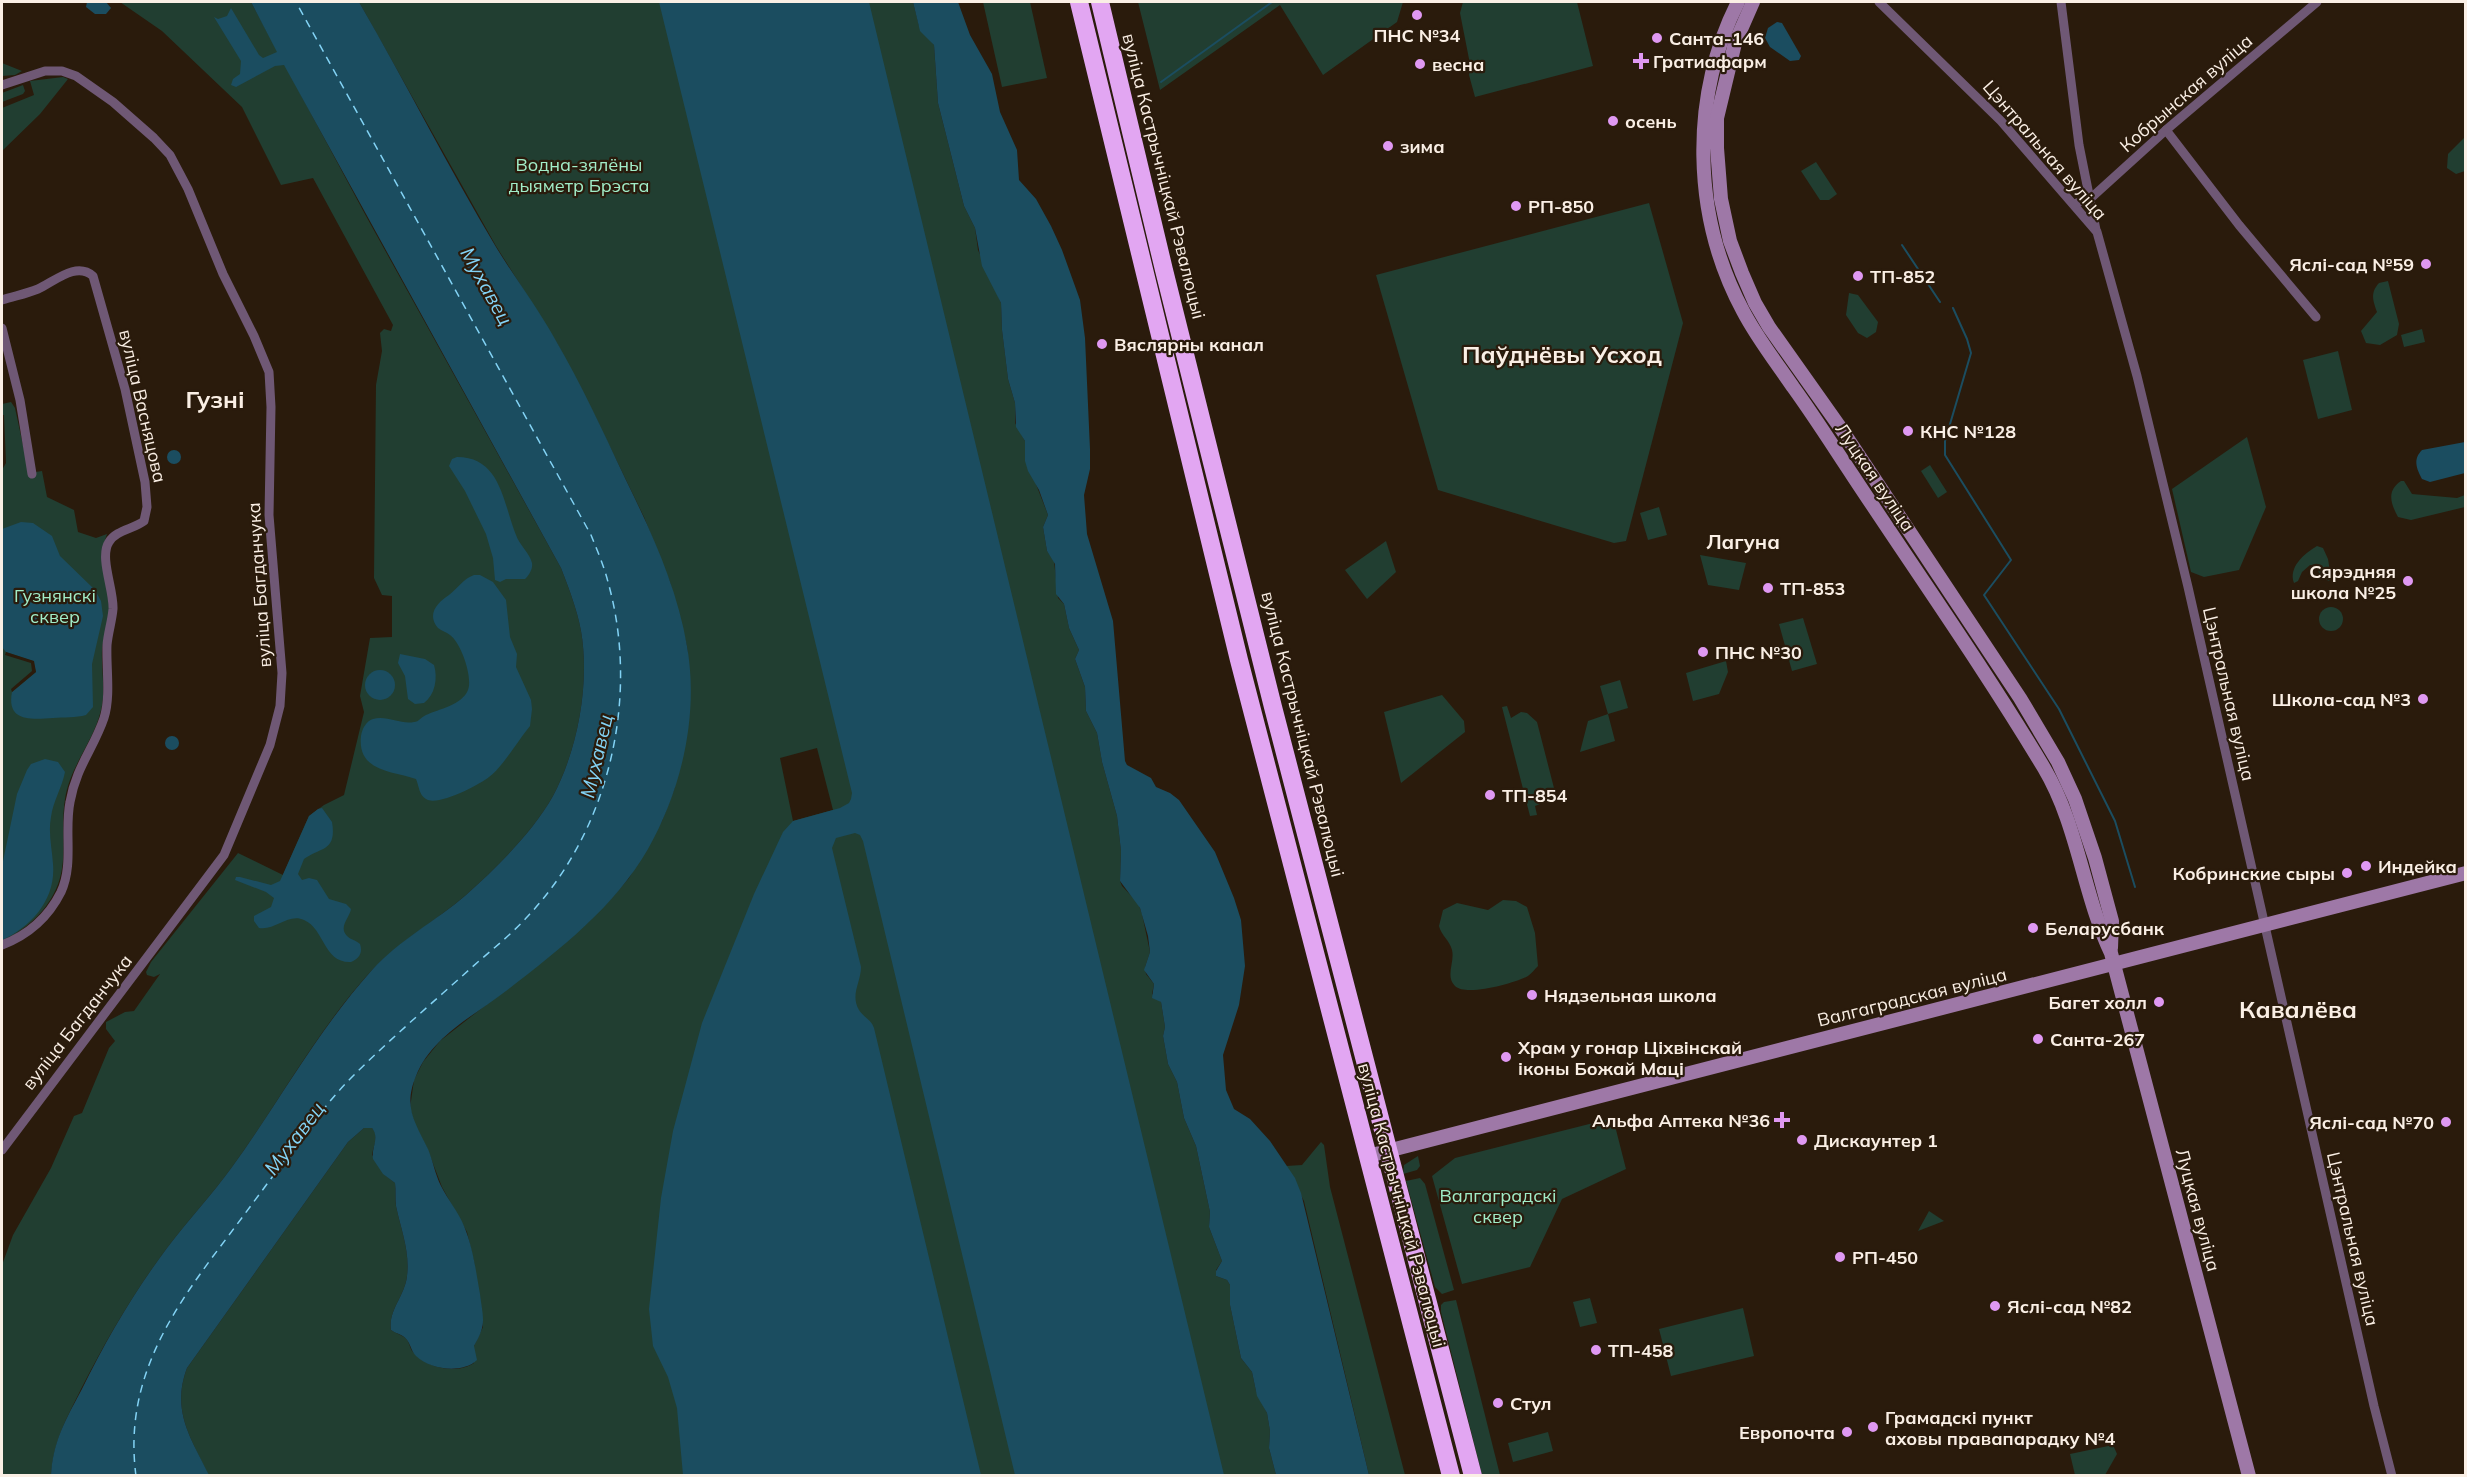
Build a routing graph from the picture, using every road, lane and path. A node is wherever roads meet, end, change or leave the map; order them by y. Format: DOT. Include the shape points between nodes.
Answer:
graph roads {
  1 [pos="1079,2"];
  2 [pos="1100,2"];
  3 [pos="1738,2"];
  4 [pos="1753,2"];
  5 [pos="1879,2"];
  6 [pos="2061,2"];
  7 [pos="2317,2"];
  8 [pos="2,85"];
  9 [pos="1130,127"];
  10 [pos="2166,130"];
  11 [pos="1110,132"];
  12 [pos="1140,168"];
  13 [pos="1119,173"];
  14 [pos="2091,198"];
  15 [pos="2074,204"];
  16 [pos="2097,232"];
  17 [pos="2,300"];
  18 [pos="2316,317"];
  19 [pos="2,328"];
  20 [pos="1805,376"];
  21 [pos="1792,385"];
  22 [pos="32,474"];
  23 [pos="1990,653"];
  24 [pos="1977,663"];
  25 [pos="1287,759"];
  26 [pos="1266,764"];
  27 [pos="1300,813"];
  28 [pos="1280,817"];
  29 [pos="2466,873"];
  30 [pos="2264,924"];
  31 [pos="2,945"];
  32 [pos="2112,958"];
  33 [pos="2,1150"];
  34 [pos="1390,1151"];
  35 [pos="1368,1156"];
  36 [pos="2393,1475"];
  37 [pos="1451,1476"];
  38 [pos="1473,1476"];
  39 [pos="2248,1476"];
  1 -- 11 [label="highway, вуліца Кастрычніцкай Рэвалюцыі"];
  2 -- 9 [label="highway, вуліца Кастрычніцкай Рэвалюцыі"];
  3 -- 21 [label="street, Луцкая вуліца" via="1716,57 1704,116 1707,195 1717,243 1741,309"];
  4 -- 20 [label="street, Луцкая вуліца" via="1735,43 1717,118 1721,199 1730,241 1755,303"];
  5 -- 15 [label="street, Цэнтральная вуліца" via="1978,97"];
  6 -- 14 [label="street" via="2079,145"];
  7 -- 10 [label="street, Кобрынская вуліца"];
  8 -- 33 [label="street, вуліца Багданчука" via="45,71 76,76 113,102 170,154 188,189 269,372 269,515 282,674 280,706 270,745 225,855"];
  9 -- 11 [label="highway"];
  9 -- 12 [label="highway, вуліца Кастрычніцкай Рэвалюцыі"];
  10 -- 14 [label="street, Кобрынская вуліца"];
  10 -- 18 [label="street"];
  11 -- 13 [label="highway, вуліца Кастрычніцкай Рэвалюцыі"];
  12 -- 13 [label="highway"];
  12 -- 25 [label="highway, вуліца Кастрычніцкай Рэвалюцыі"];
  13 -- 26 [label="highway, вуліца Кастрычніцкай Рэвалюцыі"];
  14 -- 15 [label="street, Кобрынская вуліца"];
  14 -- 16 [label="street"];
  15 -- 16 [label="street, Цэнтральная вуліца"];
  16 -- 30 [label="street, Цэнтральная вуліца" via="2163,480"];
  17 -- 31 [label="street, вуліца Васняцова" via="38,289 63,275 83,271 93,276 125,389 147,507 144,521 114,536 106,549 113,609 104,718 72,790 65,882 41,921"];
  19 -- 22 [label="street" via="20,400"];
  20 -- 21 [label="street"];
  20 -- 23 [label="street, Луцкая вуліца"];
  21 -- 24 [label="street, Луцкая вуліца"];
  23 -- 24 [label="street"];
  23 -- 32 [label="street, Луцкая вуліца" via="2053,753 2075,799 2112,921"];
  24 -- 32 [label="street, Луцкая вуліца" via="2062,804"];
  25 -- 26 [label="highway"];
  25 -- 27 [label="highway, вуліца Кастрычніцкай Рэвалюцыі"];
  26 -- 28 [label="highway, вуліца Кастрычніцкай Рэвалюцыі"];
  27 -- 28 [label="highway"];
  27 -- 34 [label="highway, вуліца Кастрычніцкай Рэвалюцыі"];
  28 -- 35 [label="highway, вуліца Кастрычніцкай Рэвалюцыі"];
  29 -- 30 [label="street, Валгаградская вуліца"];
  30 -- 32 [label="street, Валгаградская вуліца"];
  30 -- 36 [label="street, Цэнтральная вуліца"];
  32 -- 34 [label="street, Валгаградская вуліца"];
  32 -- 39 [label="street, Луцкая вуліца"];
  34 -- 35 [label="street, Валгаградская вуліца"];
  34 -- 38 [label="highway, вуліца Кастрычніцкай Рэвалюцыі"];
  35 -- 37 [label="highway, вуліца Кастрычніцкай Рэвалюцыі"];
}
